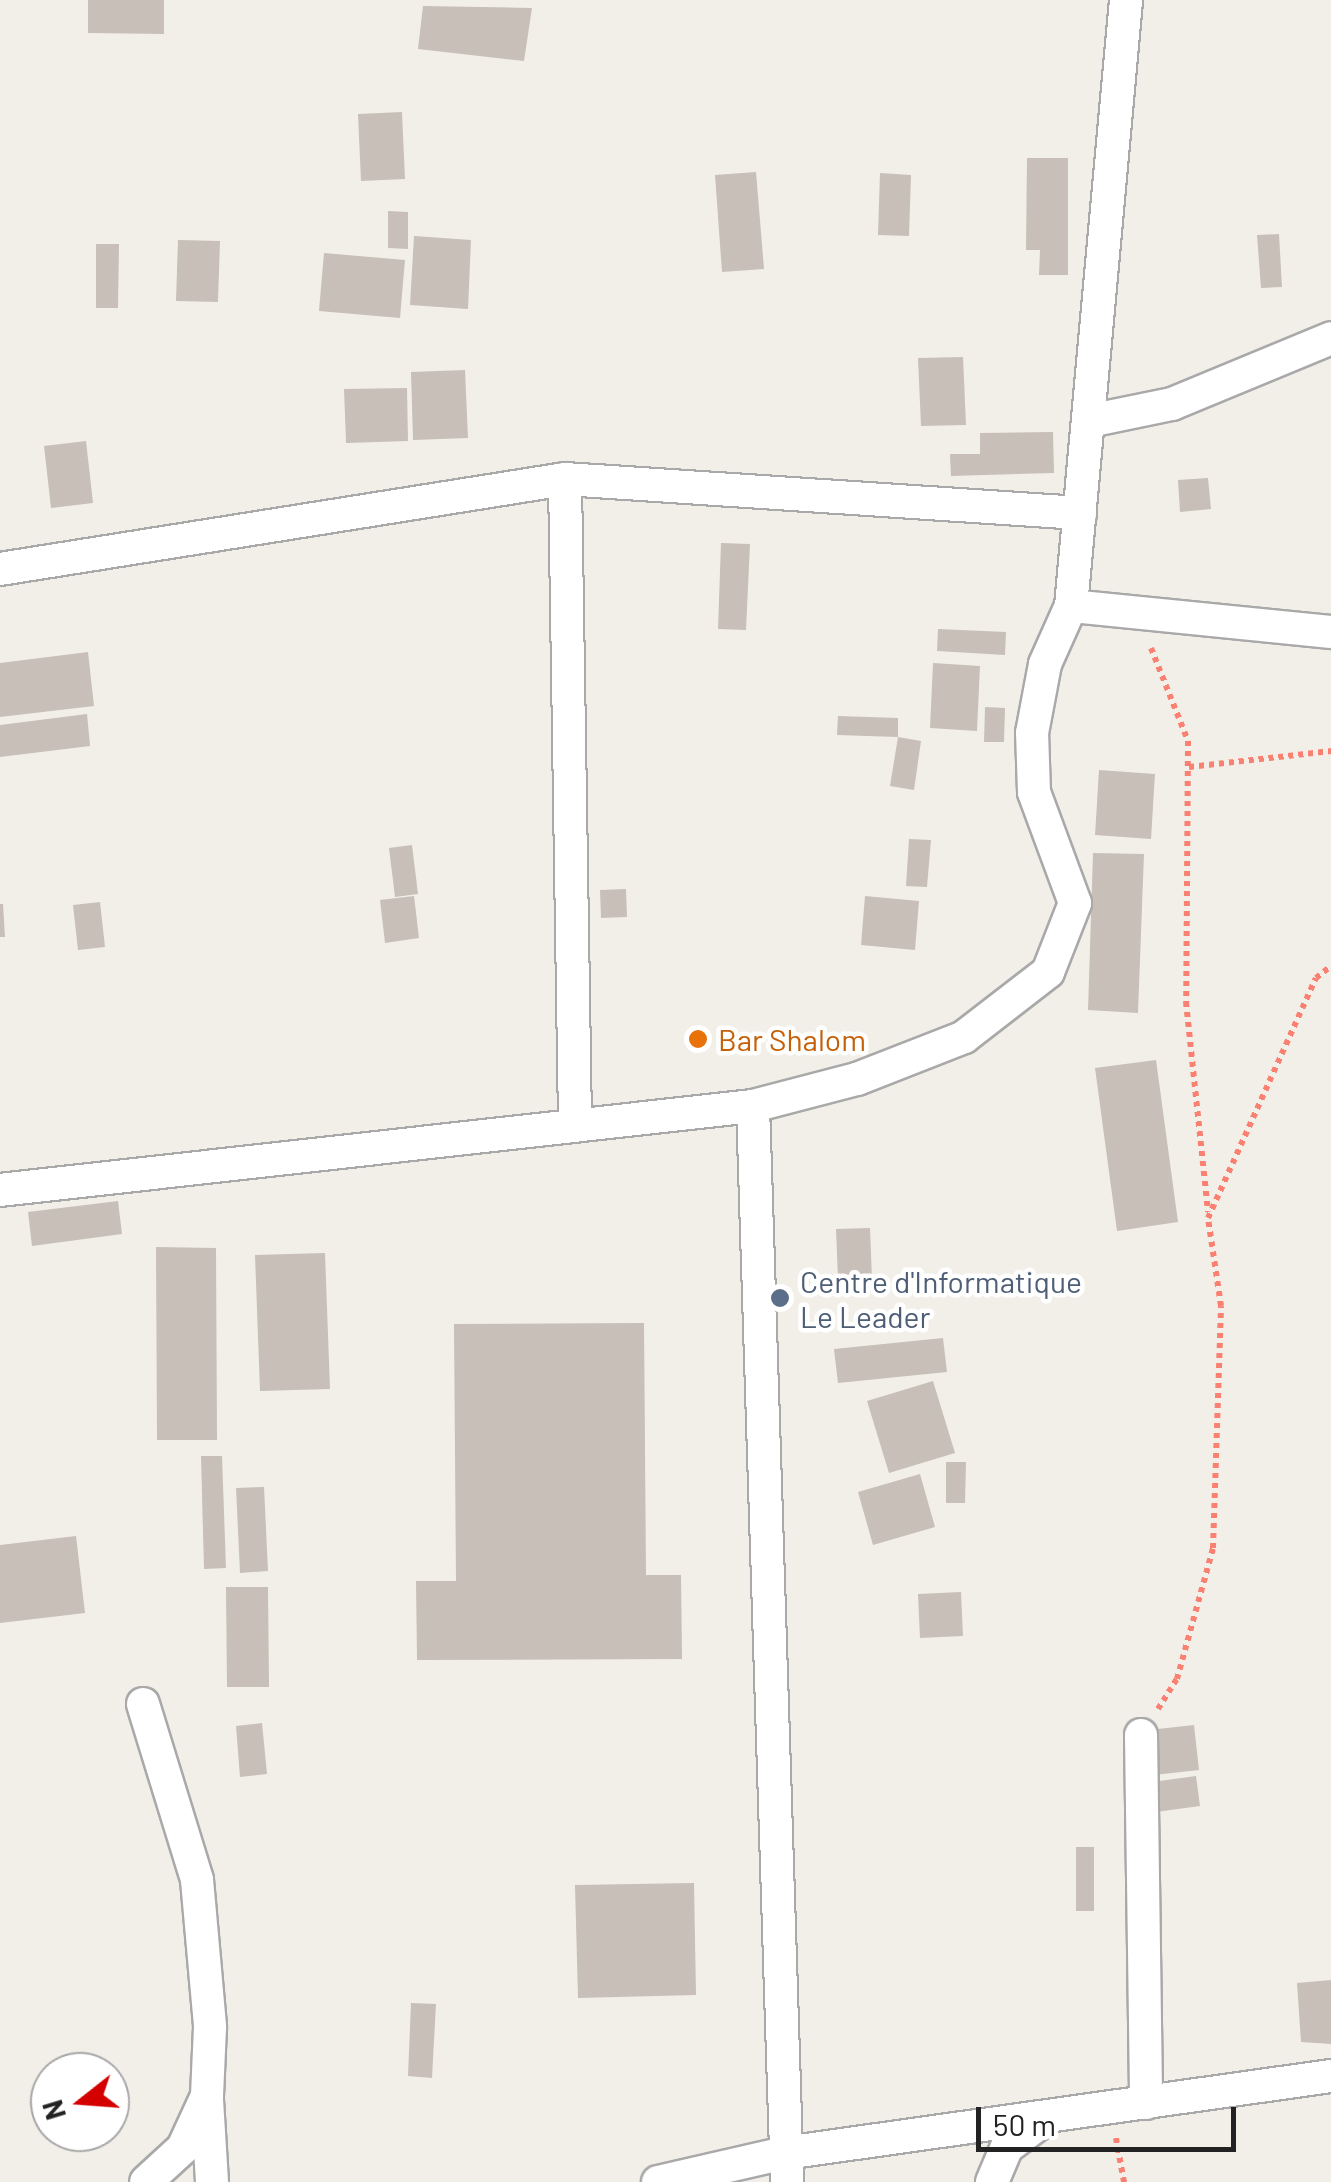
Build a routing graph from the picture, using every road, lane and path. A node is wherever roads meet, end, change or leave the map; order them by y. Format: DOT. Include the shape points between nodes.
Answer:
graph roads {
  1 [pos="1126,0"];
  2 [pos="1331,338"];
  3 [pos="1089,421"];
  4 [pos="565,480"];
  5 [pos="1080,513"];
  6 [pos="0,570"];
  7 [pos="1071,606"];
  8 [pos="1138,613"];
  9 [pos="1331,632"];
  10 [pos="1331,750"];
  11 [pos="1189,768"];
  12 [pos="1331,966"];
  13 [pos="754,1106"];
  14 [pos="575,1126"];
  15 [pos="0,1190"];
  16 [pos="1208,1218"];
  17 [pos="143,1704"];
  18 [pos="1142,1736"];
  19 [pos="1331,2076"];
  20 [pos="207,2096"];
  21 [pos="1146,2103"];
  22 [pos="1111,2108"];
  23 [pos="1048,2116"];
  24 [pos="786,2168"];
  25 [pos="675,2180"];
  26 [pos="146,2182"];
  27 [pos="212,2182"];
  28 [pos="992,2182"];
  29 [pos="1124,2182"];
  1 -- 3 [label="street"];
  2 -- 3 [label="street" via="1172,404"];
  3 -- 5 [label="street"];
  4 -- 5 [label="street"];
  4 -- 6 [label="street"];
  4 -- 14 [label="street"];
  5 -- 7 [label="street"];
  7 -- 8 [label="street"];
  7 -- 13 [label="street" via="1045,664 1032,733 1034,792 1075,903 1048,972 964,1037 857,1079"];
  8 -- 9 [label="street"];
  8 -- 11 [label="path" via="1188,741"];
  10 -- 11 [label="path"];
  11 -- 16 [label="path" via="1186,1002"];
  12 -- 16 [label="path" via="1316,978"];
  13 -- 14 [label="street"];
  13 -- 24 [label="street"];
  14 -- 15 [label="street"];
  16 -- 18 [label="path" via="1220,1306 1213,1548 1178,1680"];
  17 -- 20 [label="street" via="197,1880 209,1963"];
  18 -- 21 [label="street"];
  19 -- 21 [label="street"];
  20 -- 26 [label="street" via="183,2148"];
  20 -- 27 [label="street"];
  21 -- 22 [label="street"];
  22 -- 23 [label="street"];
  22 -- 29 [label="path"];
  23 -- 24 [label="street"];
  23 -- 28 [label="street" via="1007,2146"];
  24 -- 25 [label="street"];
}
